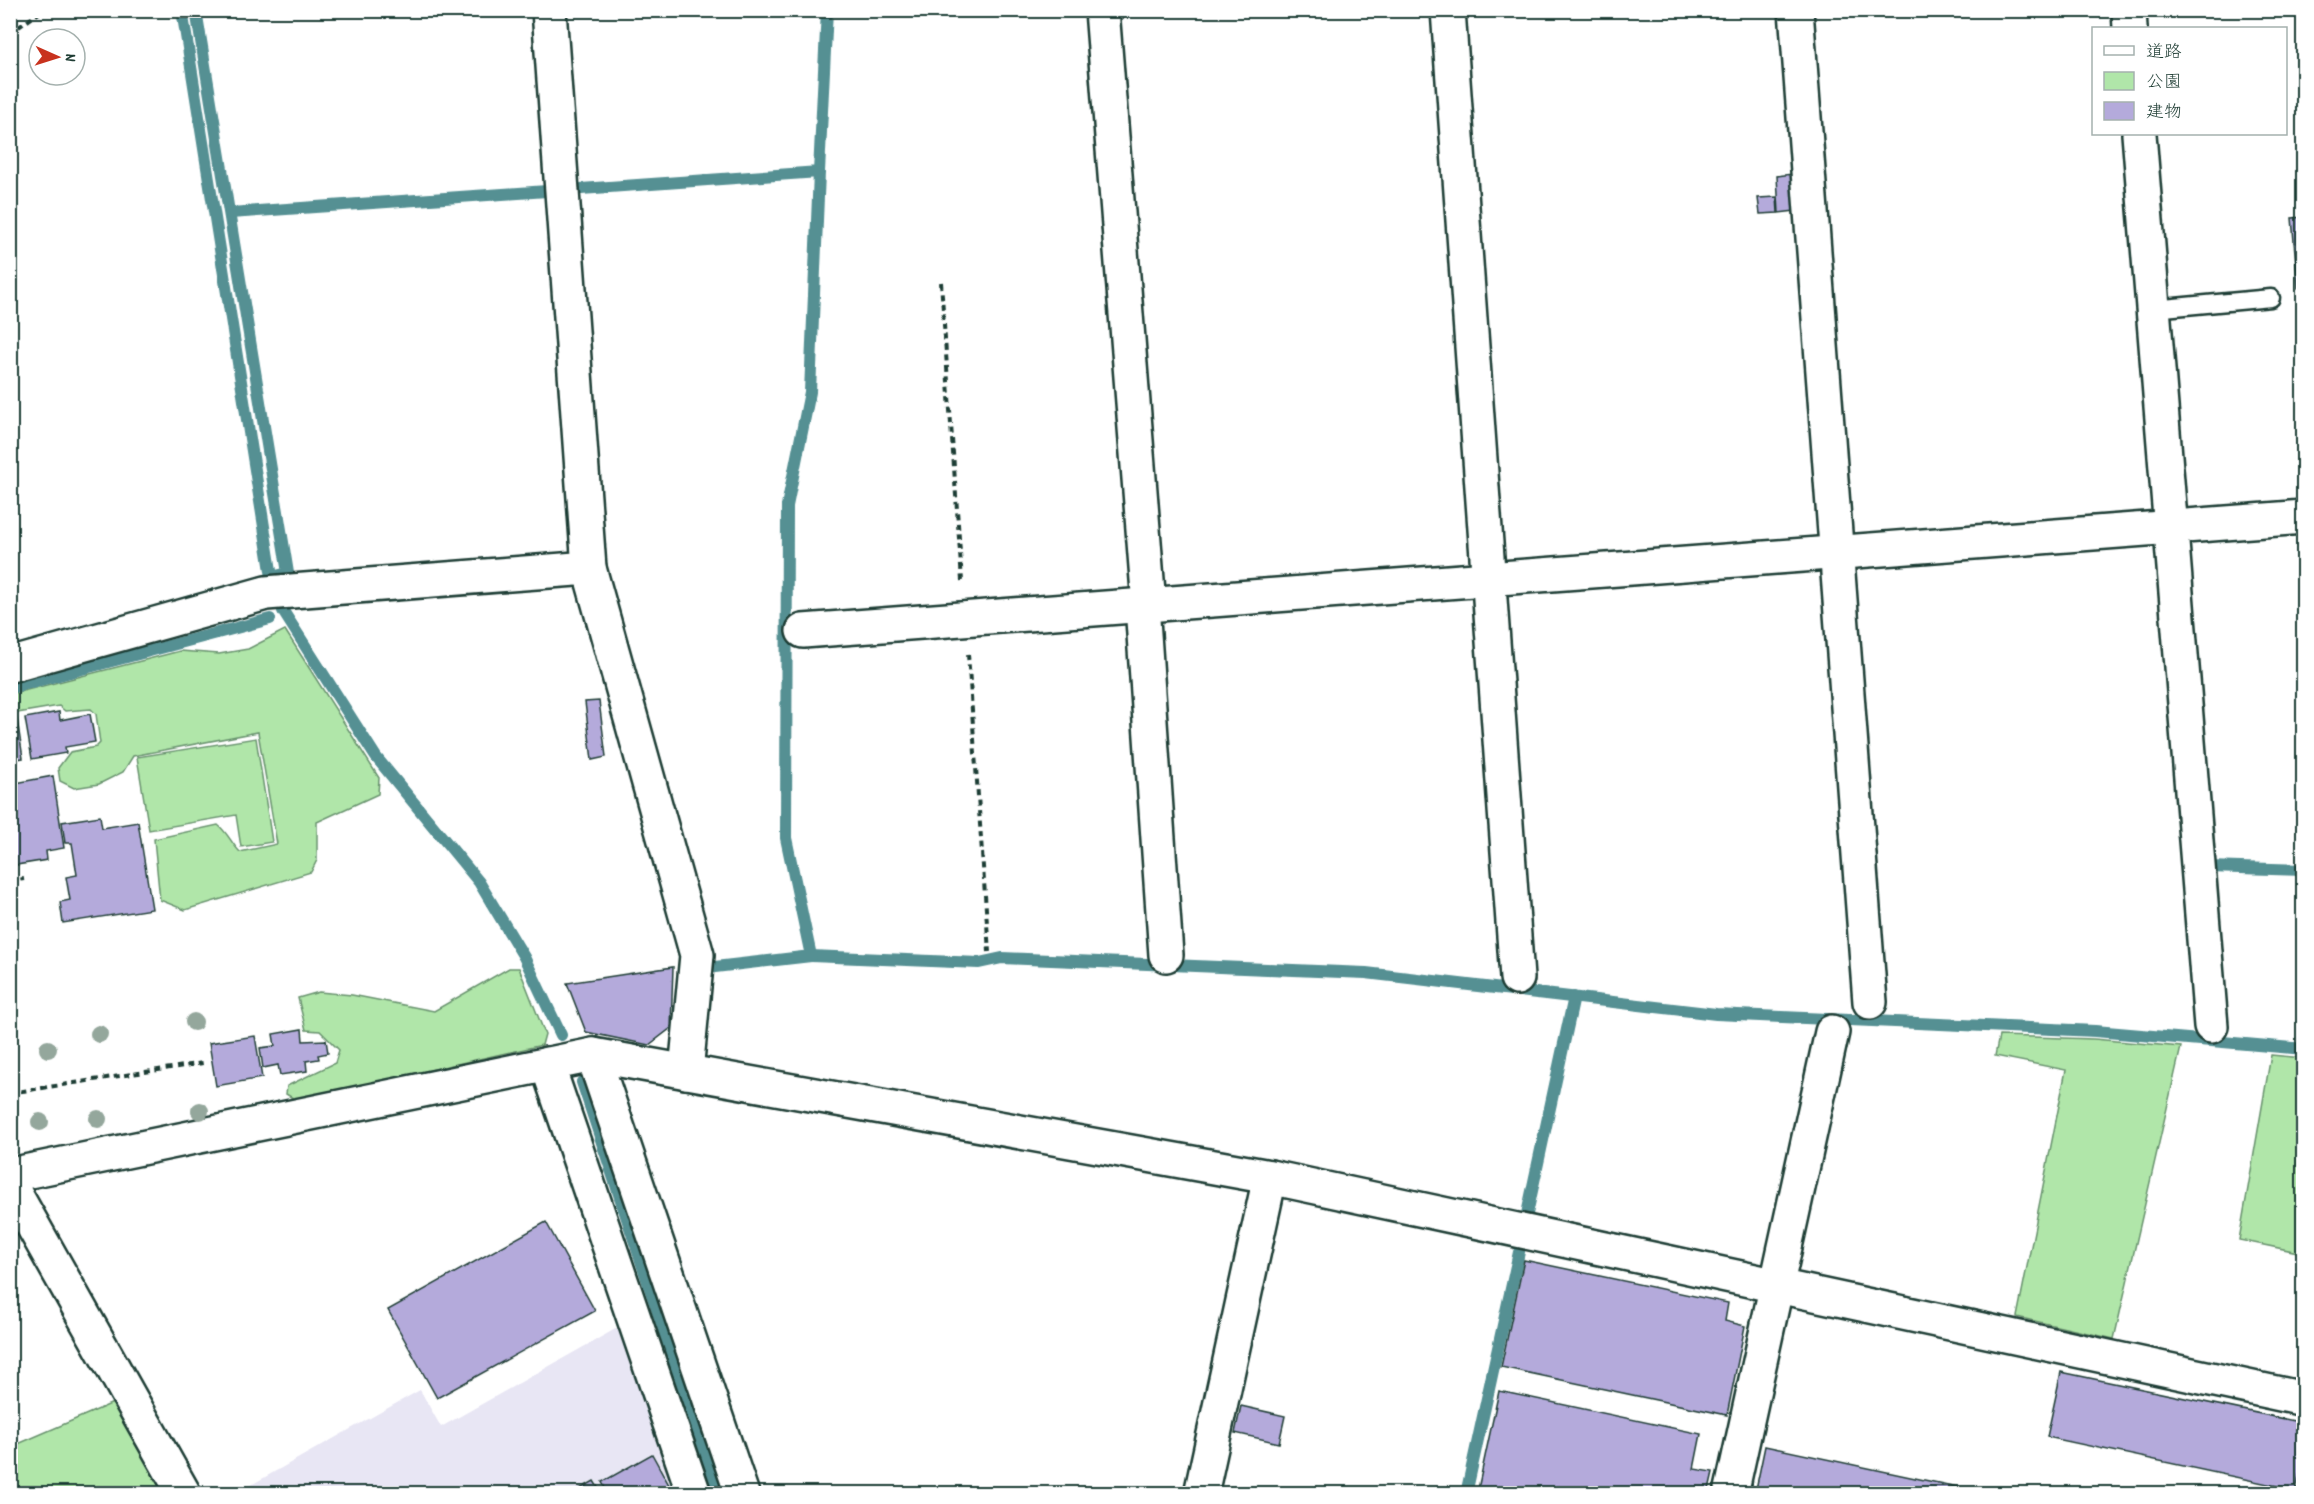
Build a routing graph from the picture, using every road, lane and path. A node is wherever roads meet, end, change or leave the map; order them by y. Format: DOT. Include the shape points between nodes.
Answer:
graph roads {
  1 [pos="43,10"];
  2 [pos="549,10"];
  3 [pos="1102,10"];
  4 [pos="1448,10"];
  5 [pos="1796,10"];
  6 [pos="2129,10"];
  7 [pos="2130,27"];
  8 [pos="10,33"];
  9 [pos="2139,135"];
  10 [pos="2271,298"];
  11 [pos="2153,309"];
  12 [pos="2304,517"];
  13 [pos="2171,527"];
  14 [pos="1838,552"];
  15 [pos="589,568"];
  16 [pos="1488,579"];
  17 [pos="1145,605"];
  18 [pos="803,631"];
  19 [pos="10,665"];
  20 [pos="24,879"];
  21 [pos="10,882"];
  22 [pos="1167,955"];
  23 [pos="1517,978"];
  24 [pos="1870,1002"];
  25 [pos="2211,1026"];
  26 [pos="1832,1032"];
  27 [pos="593,1055"];
  28 [pos="203,1063"];
  29 [pos="547,1064"];
  30 [pos="687,1072"];
  31 [pos="10,1093"];
  32 [pos="10,1175"];
  33 [pos="1270,1177"];
  34 [pos="10,1185"];
  35 [pos="1776,1286"];
  36 [pos="2304,1399"];
  37 [pos="184,1494"];
  38 [pos="694,1494"];
  39 [pos="742,1494"];
  40 [pos="1202,1494"];
  41 [pos="1731,1494"];
  1 -- 8 [label="path"];
  2 -- 15 [label="street"];
  3 -- 17 [label="street"];
  4 -- 16 [label="street"];
  5 -- 14 [label="street"];
  6 -- 7 [label="street"];
  9 -- 11 [label="street"];
  10 -- 11 [label="lane"];
  11 -- 13 [label="street"];
  12 -- 13 [label="street"];
  13 -- 14 [label="street"];
  13 -- 25 [label="street"];
  14 -- 16 [label="street"];
  14 -- 24 [label="street"];
  15 -- 19 [label="street" via="266,593"];
  15 -- 30 [label="street" via="697,955"];
  16 -- 17 [label="street"];
  16 -- 23 [label="street"];
  17 -- 18 [label="street"];
  17 -- 22 [label="street"];
  20 -- 21 [label="path"];
  26 -- 35 [label="street"];
  27 -- 29 [label="street"];
  27 -- 30 [label="street"];
  27 -- 39 [label="street"];
  28 -- 31 [label="path"];
  29 -- 32 [label="street"];
  29 -- 38 [label="street"];
  30 -- 33 [label="street"];
  33 -- 35 [label="street"];
  33 -- 40 [label="street"];
  34 -- 37 [label="street"];
  35 -- 36 [label="street"];
  35 -- 41 [label="street"];
}
